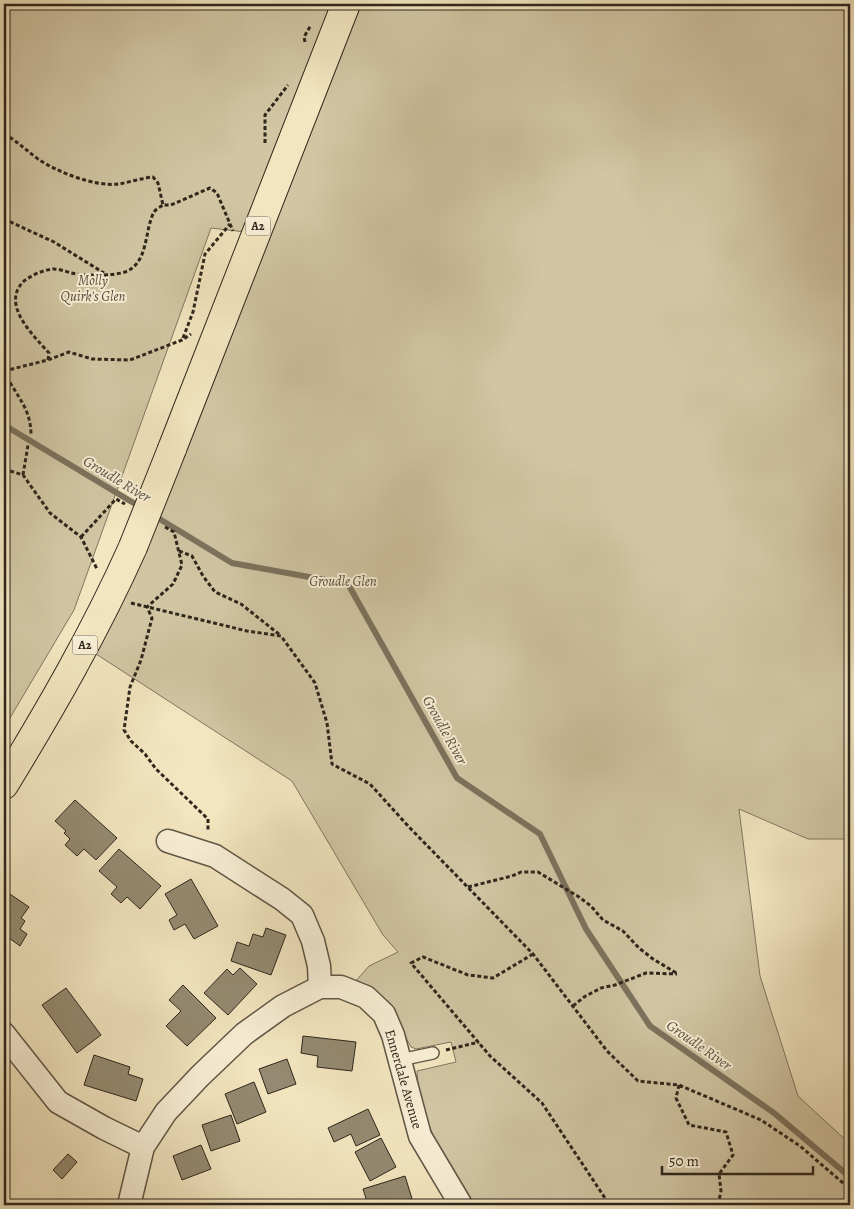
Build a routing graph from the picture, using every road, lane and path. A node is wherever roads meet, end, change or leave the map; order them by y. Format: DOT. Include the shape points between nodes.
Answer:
graph roads {
  1 [pos="346,4"];
  2 [pos="4,134"];
  3 [pos="163,205"];
  4 [pos="4,219"];
  5 [pos="230,224"];
  6 [pos="235,236"];
  7 [pos="106,274"];
  8 [pos="224,314"];
  9 [pos="182,340"];
  10 [pos="48,360"];
  11 [pos="4,371"];
  12 [pos="31,435"];
  13 [pos="28,444"];
  14 [pos="4,469"];
  15 [pos="23,475"];
  16 [pos="116,499"];
  17 [pos="81,537"];
  18 [pos="178,550"];
  19 [pos="98,571"];
  20 [pos="110,597"];
  21 [pos="147,607"];
  22 [pos="281,636"];
  23 [pos="4,785"];
  24 [pos="168,841"];
  25 [pos="208,853"];
  26 [pos="467,887"];
  27 [pos="533,954"];
  28 [pos="320,987"];
  29 [pos="573,1006"];
  30 [pos="4,1034"];
  31 [pos="479,1042"];
  32 [pos="433,1053"];
  33 [pos="400,1060"];
  34 [pos="679,1085"];
  35 [pos="143,1147"];
  36 [pos="850,1189"];
  37 [pos="129,1205"];
  38 [pos="461,1205"];
  39 [pos="613,1205"];
  40 [pos="718,1205"];
  1 -- 8 [label="highway, A2"];
  2 -- 3 [label="path" via="66,174 119,184 153,177 158,183"];
  3 -- 5 [label="path" via="171,205 210,188 217,193"];
  3 -- 7 [label="path" via="154,211 138,264 124,272"];
  4 -- 7 [label="path" via="54,242"];
  5 -- 6 [label="path"];
  5 -- 9 [label="path" via="205,254 193,312"];
  7 -- 10 [label="path" via="52,269 26,279 17,287 14,300 16,316 49,353"];
  8 -- 9 [label="path"];
  8 -- 20 [label="highway, A2, bridge" via="133,547"];
  9 -- 10 [label="path" via="130,360 92,358 69,352"];
  10 -- 11 [label="path"];
  11 -- 12 [label="path" via="25,406"];
  13 -- 15 [label="path"];
  14 -- 15 [label="path"];
  15 -- 17 [label="path" via="50,513"];
  16 -- 17 [label="path"];
  17 -- 19 [label="path"];
  18 -- 22 [label="path" via="192,556 215,592 241,604"];
  20 -- 21 [label="path"];
  20 -- 23 [label="highway, A2"];
  21 -- 22 [label="path" via="247,632"];
  21 -- 25 [label="path" via="152,618 130,686 124,730 156,769 208,819"];
  22 -- 26 [label="path" via="315,683 326,723 332,764 370,784"];
  24 -- 25 [label="street"];
  25 -- 28 [label="street" via="282,899 302,916 314,941"];
  26 -- 27 [label="path"];
  26 -- 29 [label="path" via="521,872 538,872 579,897 653,959 678,974 646,973 600,988"];
  27 -- 29 [label="path"];
  27 -- 31 [label="path" via="493,978 468,975 423,957 411,963"];
  28 -- 33 [label="street, Ennerdale Avenue" via="341,987 366,997 384,1014"];
  28 -- 35 [label="street" via="283,1006 244,1034 166,1112"];
  29 -- 34 [label="path" via="608,1051 638,1081"];
  30 -- 35 [label="street" via="58,1102"];
  31 -- 32 [label="path"];
  31 -- 39 [label="path" via="542,1103"];
  32 -- 33 [label="lane"];
  33 -- 38 [label="street, Ennerdale Avenue" via="420,1136"];
  34 -- 36 [label="path" via="761,1120 800,1146"];
  34 -- 40 [label="path" via="676,1098 689,1125 726,1132 733,1155 719,1174 721,1190"];
  35 -- 37 [label="street"];
}
